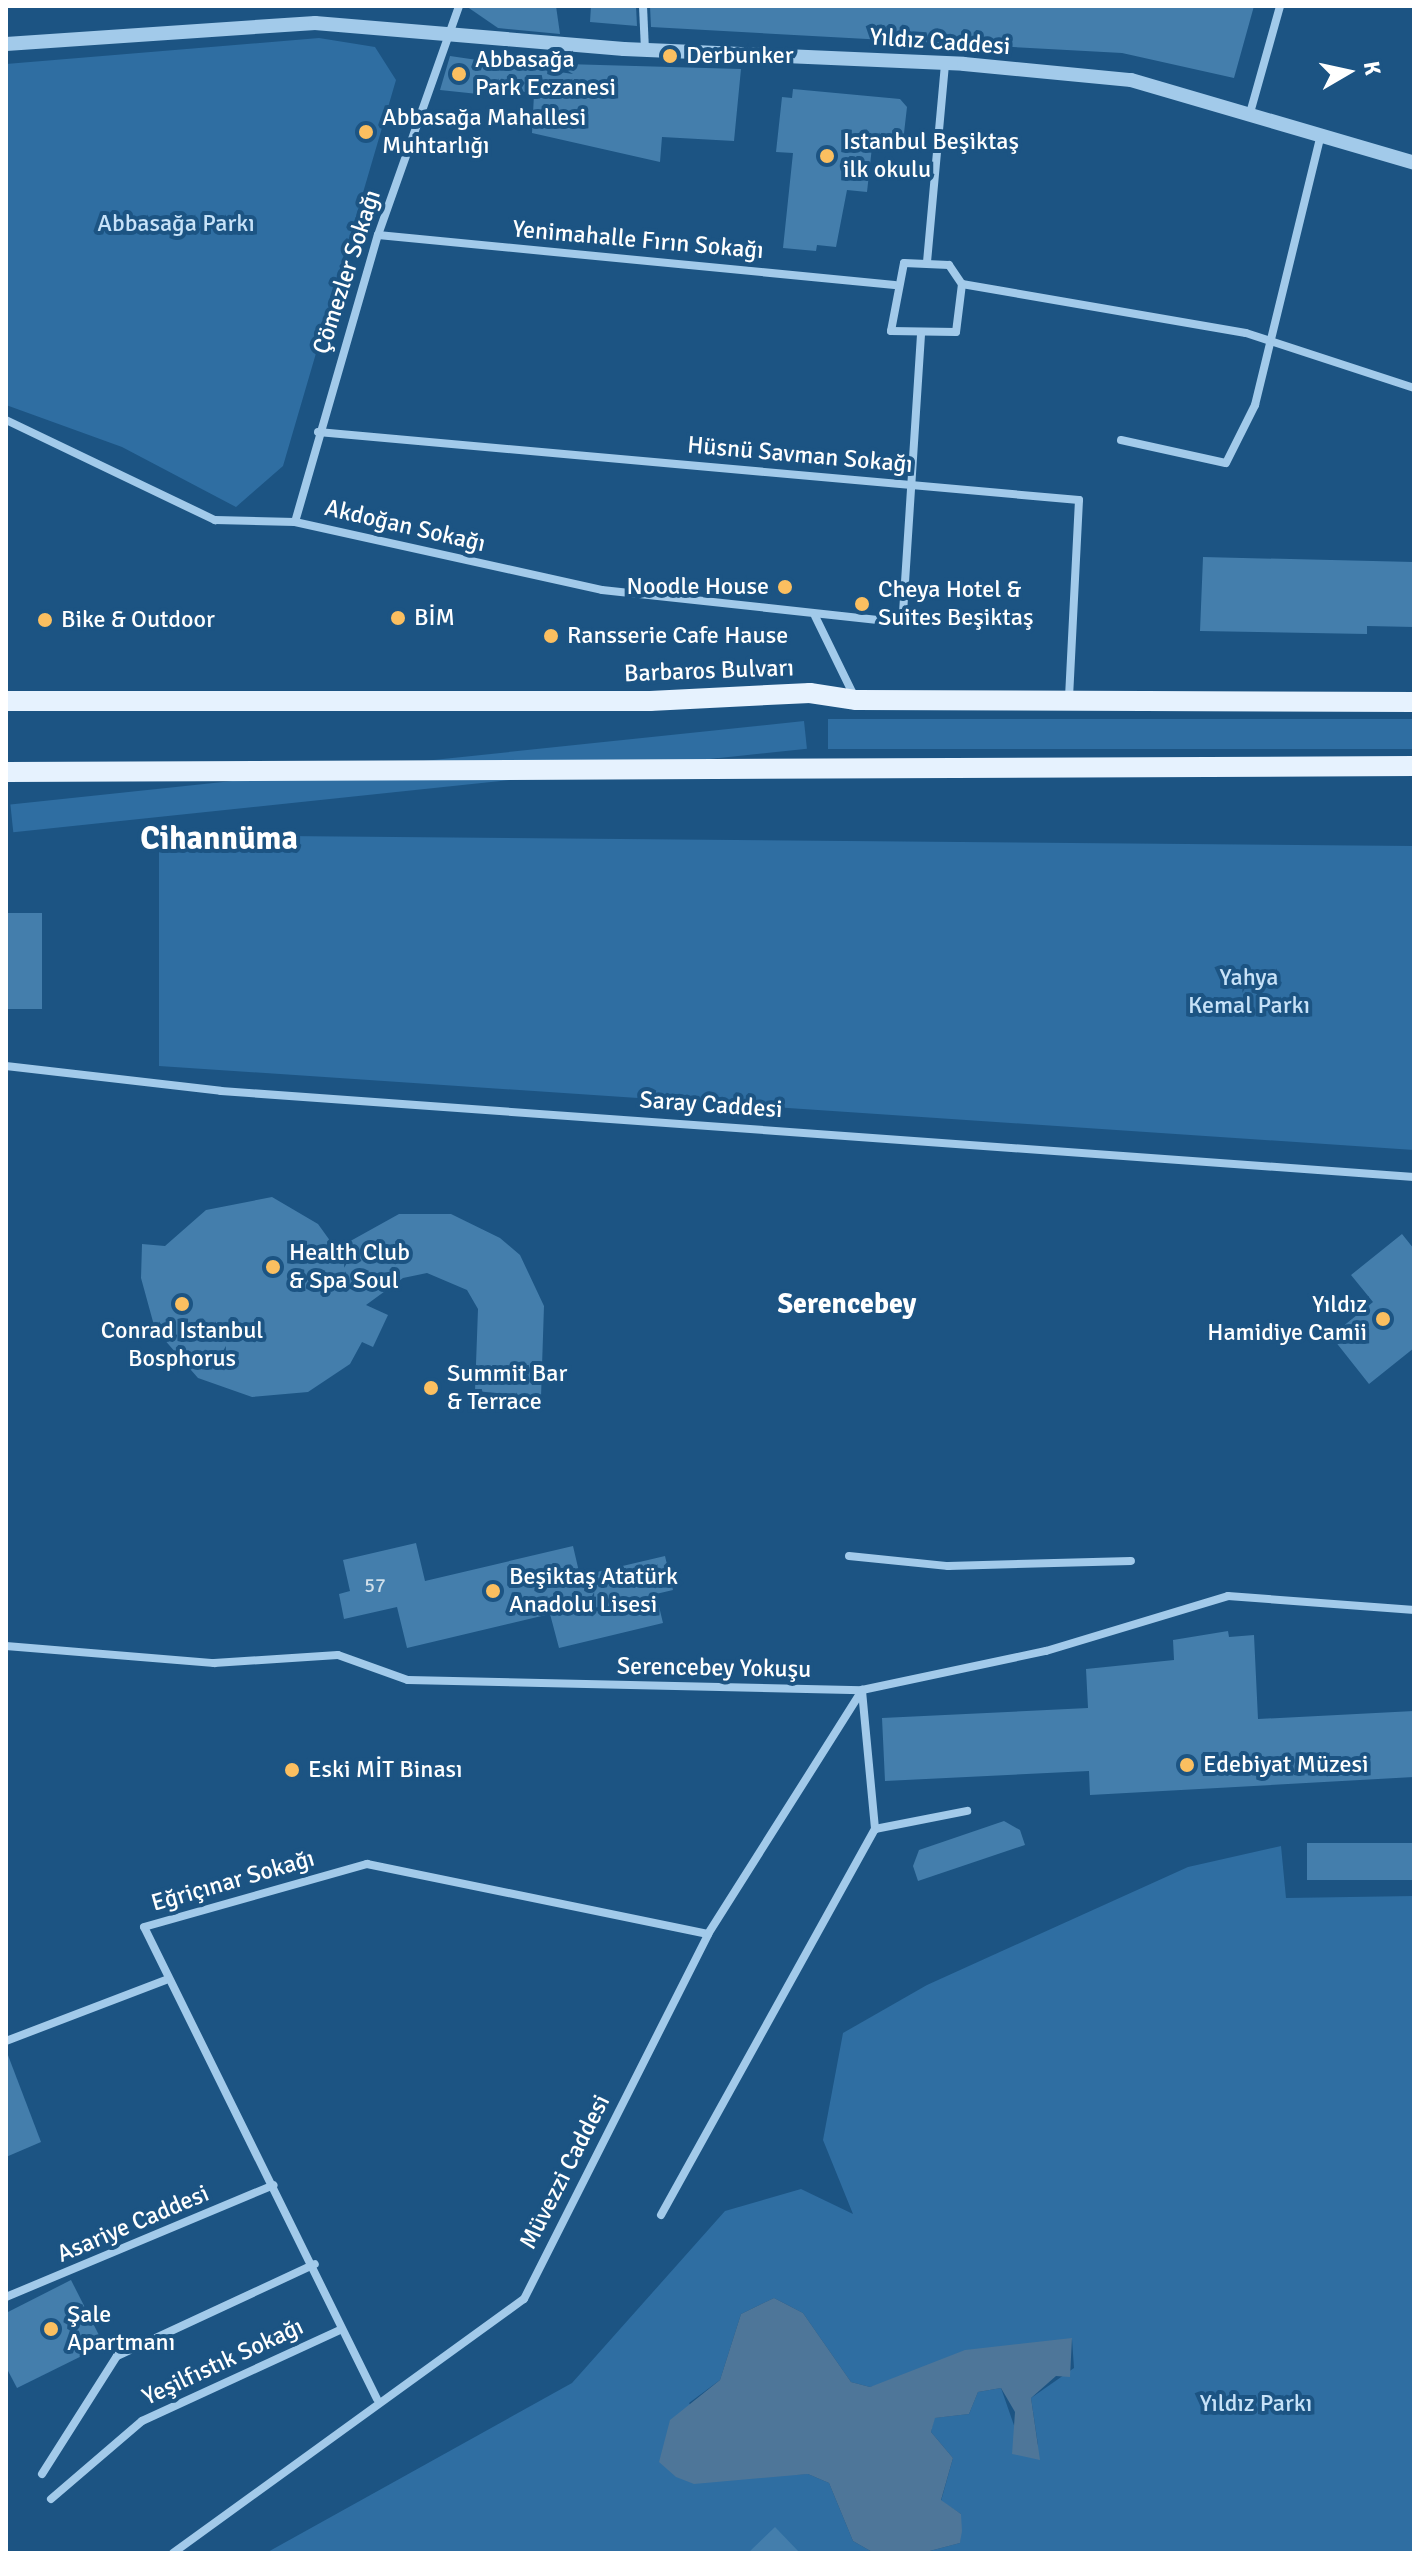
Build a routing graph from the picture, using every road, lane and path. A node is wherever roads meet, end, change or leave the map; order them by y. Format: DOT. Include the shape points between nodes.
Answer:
graph roads {
  1 [pos="459,6"];
  2 [pos="643,6"];
  3 [pos="1280,6"];
  4 [pos="451,38"];
  5 [pos="6,44"];
  6 [pos="645,50"];
  7 [pos="945,64"];
  8 [pos="1250,113"];
  9 [pos="1321,134"];
  10 [pos="1414,163"];
  11 [pos="378,235"];
  12 [pos="927,262"];
  13 [pos="962,284"];
  14 [pos="895,285"];
  15 [pos="921,333"];
  16 [pos="1269,340"];
  17 [pos="1414,388"];
  18 [pos="6,420"];
  19 [pos="318,432"];
  20 [pos="1121,440"];
  21 [pos="912,485"];
  22 [pos="295,522"];
  23 [pos="815,616"];
  24 [pos="1069,699"];
  25 [pos="856,700"];
  26 [pos="6,701"];
  27 [pos="1414,702"];
  28 [pos="1414,766"];
  29 [pos="6,772"];
  30 [pos="6,1066"];
  31 [pos="1414,1177"];
  32 [pos="849,1556"];
  33 [pos="1131,1561"];
  34 [pos="1414,1610"];
  35 [pos="6,1646"];
  36 [pos="862,1690"];
  37 [pos="967,1811"];
  38 [pos="875,1829"];
  39 [pos="708,1934"];
  40 [pos="166,1980"];
  41 [pos="6,2041"];
  42 [pos="274,2185"];
  43 [pos="661,2215"];
  44 [pos="315,2264"];
  45 [pos="6,2297"];
  46 [pos="342,2329"];
  47 [pos="377,2399"];
  48 [pos="42,2474"];
  49 [pos="51,2499"];
  50 [pos="173,2553"];
  1 -- 4 [label="street, Çömezler Sokağı"];
  2 -- 6 [label="street"];
  3 -- 8 [label="street"];
  4 -- 5 [label="street, Yıldız Caddesi" via="315,23"];
  4 -- 6 [label="street, Yıldız Caddesi"];
  4 -- 11 [label="street, Çömezler Sokağı"];
  6 -- 7 [label="street, Yıldız Caddesi"];
  7 -- 8 [label="street, Yıldız Caddesi" via="1131,80"];
  7 -- 12 [label="street"];
  8 -- 9 [label="street, Yıldız Caddesi"];
  9 -- 10 [label="street, Yıldız Caddesi"];
  9 -- 16 [label="street"];
  11 -- 14 [label="street, Yenimahalle Fırın Sokağı"];
  11 -- 19 [label="street, Çömezler Sokağı"];
  12 -- 13 [label="street" via="949,265"];
  12 -- 14 [label="street" via="904,263"];
  13 -- 15 [label="street" via="956,332"];
  13 -- 16 [label="street"];
  14 -- 15 [label="street" via="891,331"];
  15 -- 21 [label="street"];
  16 -- 17 [label="street"];
  16 -- 20 [label="street" via="1255,405 1226,463"];
  18 -- 22 [label="street, Akdoğan Sokağı" via="215,520"];
  19 -- 21 [label="street, Hüsnü Savman Sokağı"];
  19 -- 22 [label="street, Çömezler Sokağı"];
  21 -- 23 [label="street, Akdoğan Sokağı" via="903,613 889,621"];
  21 -- 24 [label="street, Hüsnü Savman Sokağı" via="1079,500"];
  22 -- 23 [label="street, Akdoğan Sokağı" via="602,590"];
  23 -- 25 [label="street"];
  24 -- 25 [label="main road, Barbaros Bulvarı"];
  24 -- 27 [label="main road, Barbaros Bulvarı"];
  25 -- 26 [label="main road, Barbaros Bulvarı" via="810,693 650,701"];
  28 -- 29 [label="main road"];
  30 -- 31 [label="street, Saray Caddesi" via="221,1091"];
  32 -- 33 [label="street" via="948,1566"];
  34 -- 36 [label="street, Serencebey Yokuşu" via="1228,1596 1046,1651"];
  35 -- 36 [label="street, Serencebey Yokuşu" via="214,1663 338,1655 408,1680"];
  36 -- 38 [label="street"];
  36 -- 39 [label="street, Müvezzi Caddesi"];
  37 -- 38 [label="street"];
  38 -- 43 [label="street"];
  39 -- 40 [label="street, Eğriçınar Sokağı" via="367,1864 144,1927"];
  39 -- 47 [label="street, Müvezzi Caddesi" via="524,2299"];
  40 -- 41 [label="street"];
  40 -- 42 [label="street, Eğriçınar Sokağı"];
  42 -- 44 [label="street, Eğriçınar Sokağı"];
  42 -- 45 [label="street, Asariye Caddesi"];
  44 -- 46 [label="street, Eğriçınar Sokağı"];
  44 -- 48 [label="street" via="117,2356"];
  46 -- 47 [label="street, Eğriçınar Sokağı"];
  46 -- 49 [label="street, Yeşilfıstık Sokağı" via="142,2421"];
  47 -- 50 [label="street, Müvezzi Caddesi"];
}
